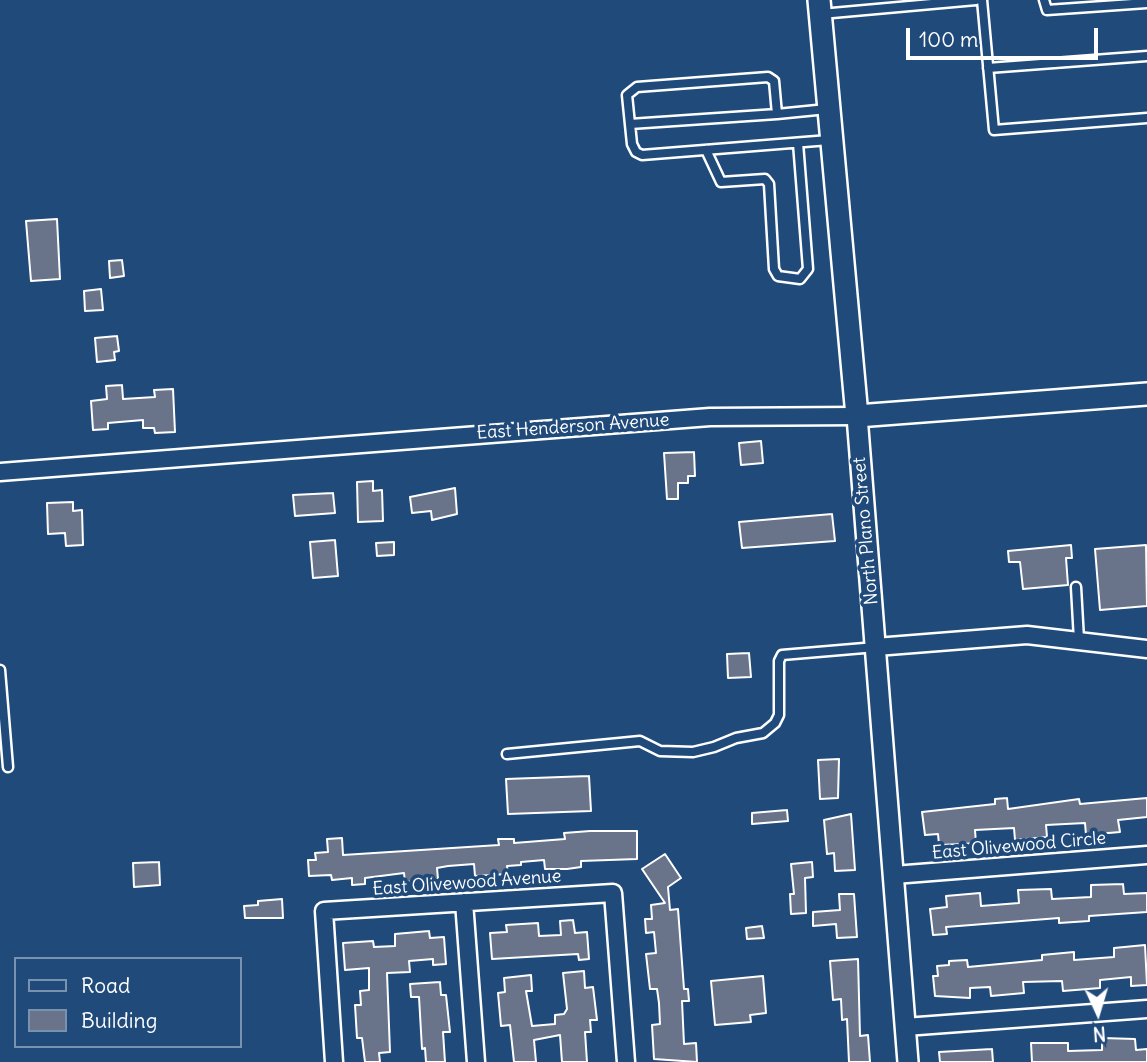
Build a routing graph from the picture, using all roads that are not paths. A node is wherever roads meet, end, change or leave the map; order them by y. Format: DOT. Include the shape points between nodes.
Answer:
graph roads {
  1 [pos="976,0"];
  2 [pos="982,0"];
  3 [pos="1044,0"];
  4 [pos="1147,3"];
  5 [pos="820,7"];
  6 [pos="1147,56"];
  7 [pos="988,68"];
  8 [pos="830,109"];
  9 [pos="777,114"];
  10 [pos="1147,118"];
  11 [pos="630,124"];
  12 [pos="832,140"];
  13 [pos="797,143"];
  14 [pos="706,150"];
  15 [pos="1147,394"];
  16 [pos="857,416"];
  17 [pos="0,472"];
  18 [pos="1076,587"];
  19 [pos="1079,640"];
  20 [pos="876,647"];
  21 [pos="1147,649"];
  22 [pos="0,670"];
  23 [pos="507,754"];
  24 [pos="8,767"];
  25 [pos="1147,855"];
  26 [pos="894,875"];
  27 [pos="464,902"];
  28 [pos="1147,1009"];
  29 [pos="905,1027"];
  30 [pos="334,1062"];
  31 [pos="476,1062"];
  32 [pos="626,1062"];
  33 [pos="908,1062"];
  1 -- 5 [label="lane"];
  2 -- 7 [label="lane"];
  3 -- 4 [label="lane" via="1046,10"];
  5 -- 8 [label="main road, North Plano Street"];
  6 -- 7 [label="lane"];
  7 -- 10 [label="lane" via="994,130"];
  8 -- 9 [label="lane"];
  8 -- 12 [label="main road, North Plano Street"];
  9 -- 11 [label="lane"];
  9 -- 11 [label="lane" via="774,81 768,77 637,87 627,95"];
  11 -- 14 [label="lane" via="632,144 642,155"];
  12 -- 13 [label="lane"];
  12 -- 16 [label="main road, North Plano Street"];
  13 -- 14 [label="lane"];
  13 -- 14 [label="lane" via="808,269 800,279 778,276 774,269 769,184 765,179 721,182"];
  15 -- 16 [label="main road, East Henderson Avenue"];
  16 -- 17 [label="street, East Henderson Avenue" via="710,417"];
  16 -- 20 [label="street, North Plano Street"];
  18 -- 19 [label="lane"];
  19 -- 20 [label="street" via="1017,636"];
  19 -- 21 [label="street"];
  20 -- 23 [label="lane" via="782,655 779,715 763,733 694,752 660,751 640,741"];
  20 -- 26 [label="street, North Plano Street"];
  22 -- 24 [label="lane"];
  25 -- 26 [label="street, East Olivewood Circle"];
  26 -- 29 [label="street, North Plano Street"];
  27 -- 30 [label="street, East Olivewood Avenue" via="324,911"];
  27 -- 31 [label="street"];
  27 -- 32 [label="street, East Olivewood Avenue" via="612,893"];
  28 -- 29 [label="street"];
  29 -- 33 [label="street, North Plano Street"];
}
